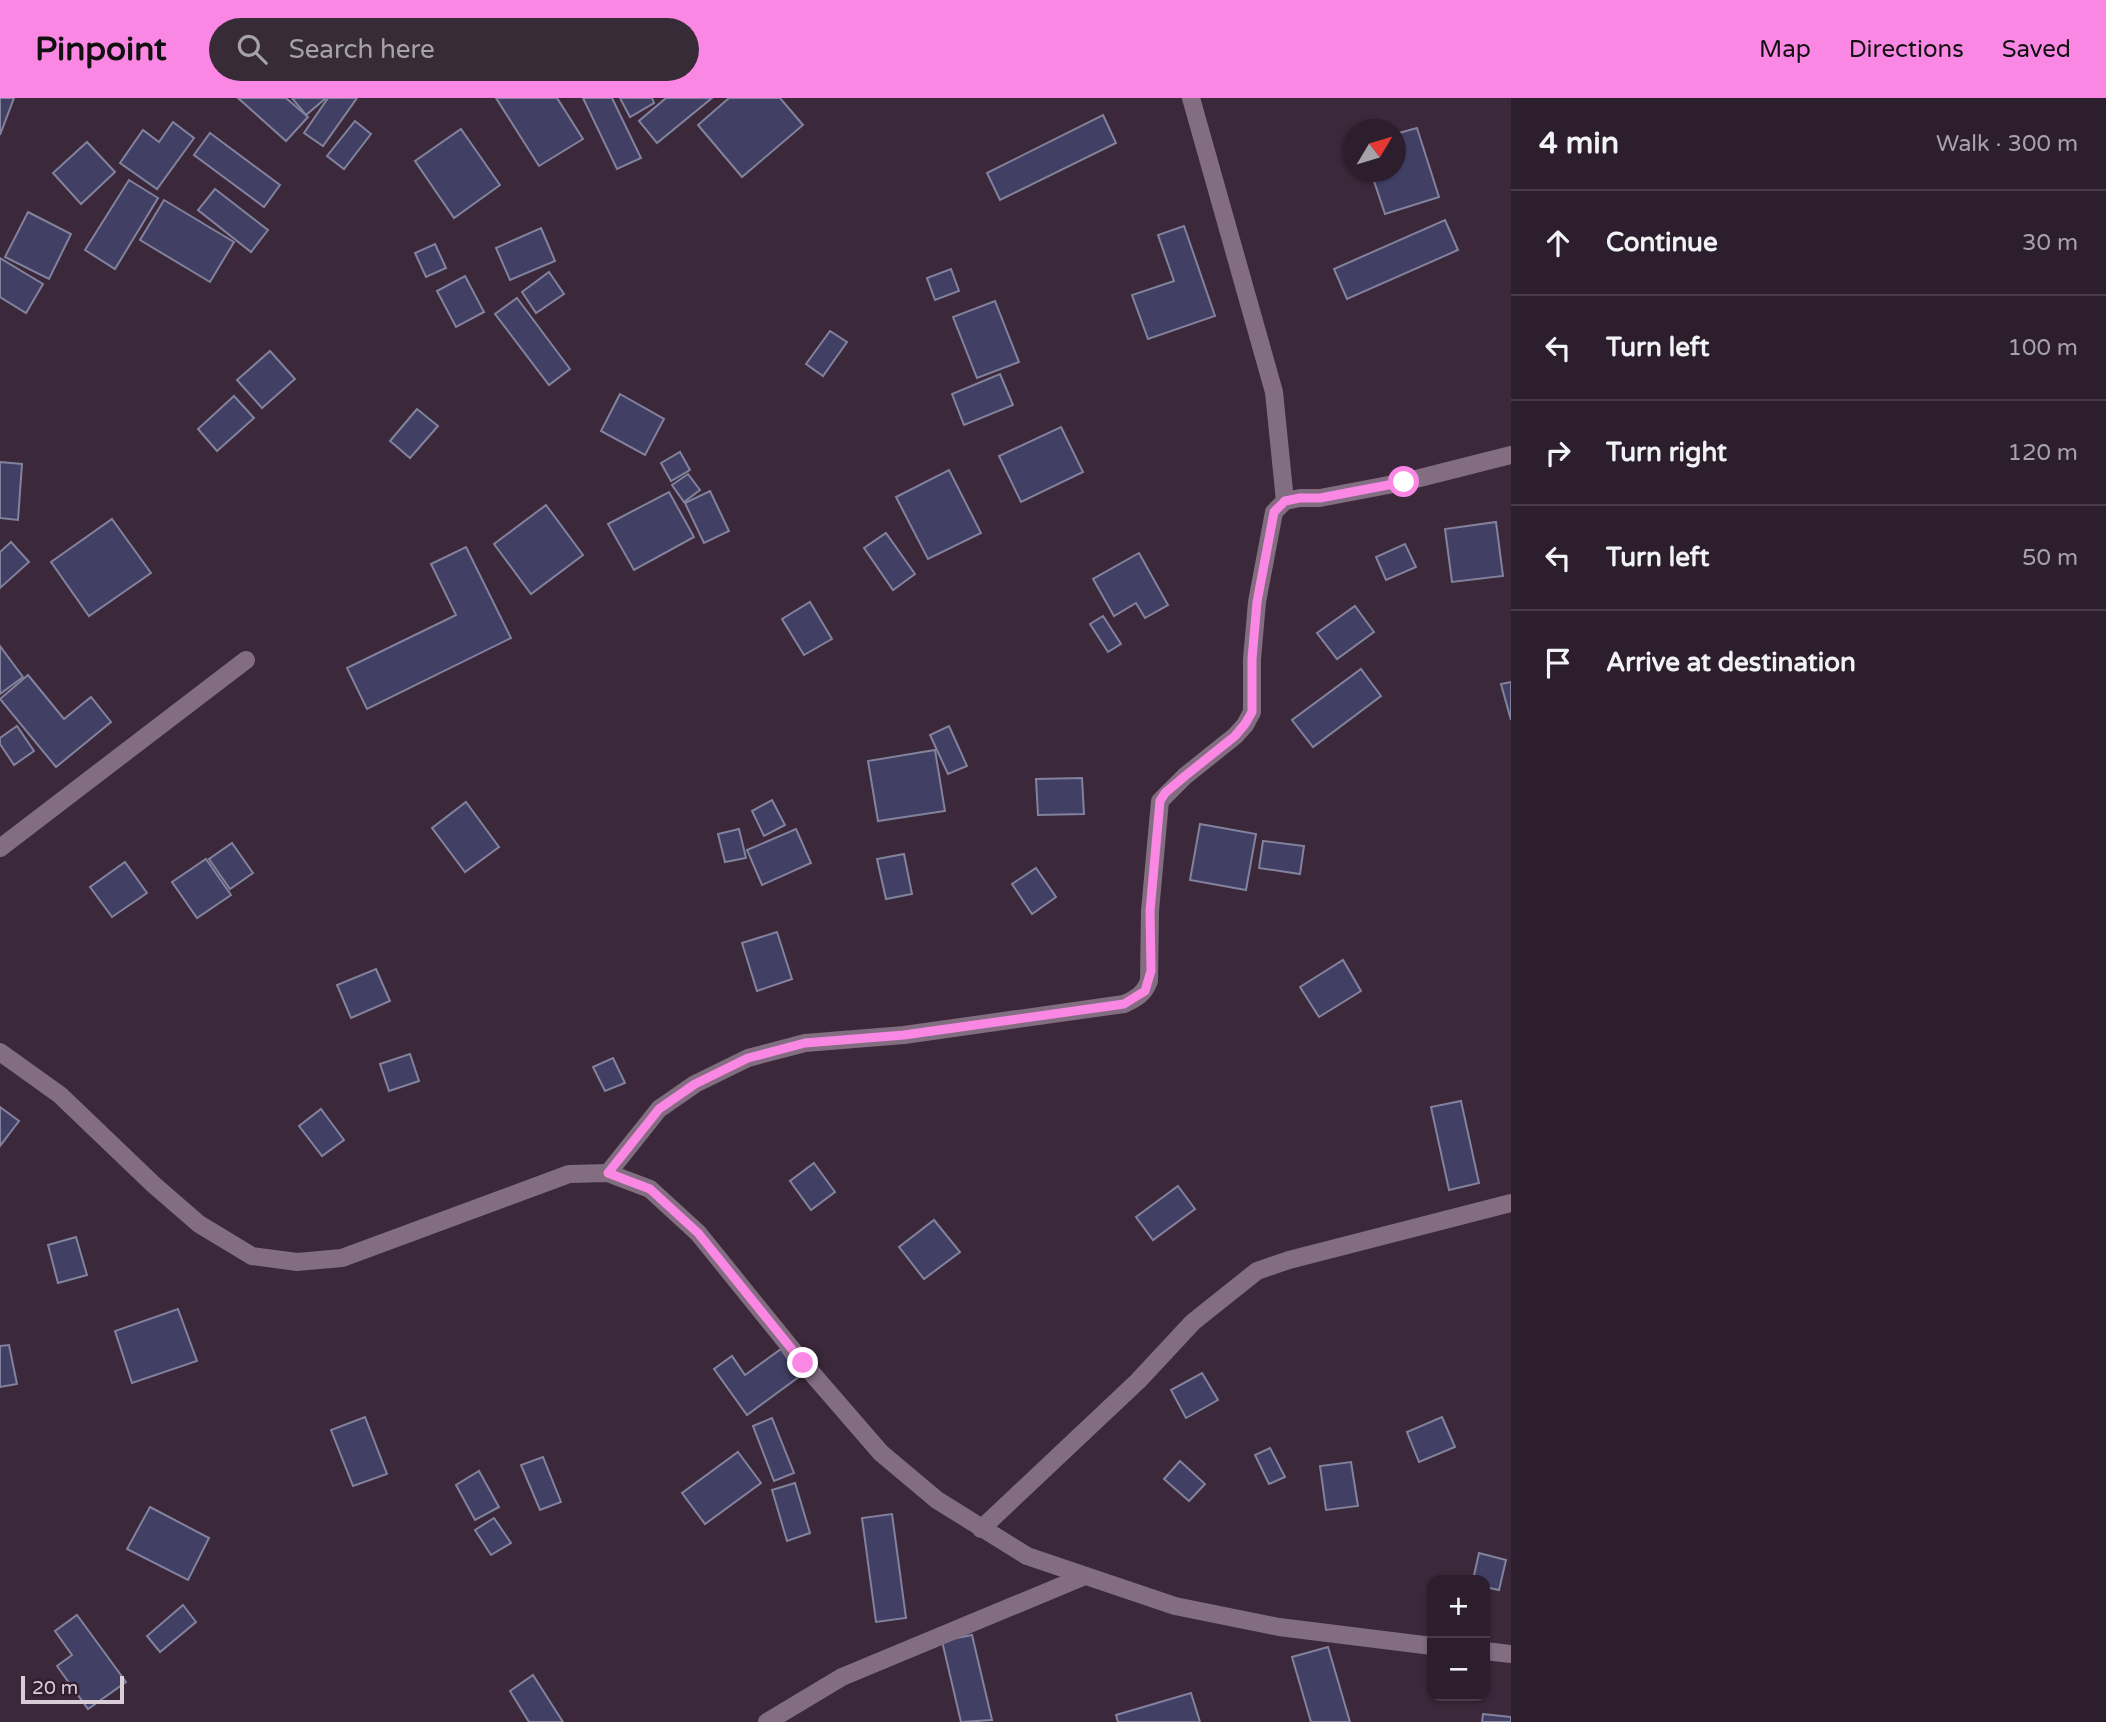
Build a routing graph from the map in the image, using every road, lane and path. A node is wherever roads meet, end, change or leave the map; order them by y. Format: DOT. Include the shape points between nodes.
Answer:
graph roads {
  1 [pos="1191,98"];
  2 [pos="1511,455"];
  3 [pos="1285,501"];
  4 [pos="246,660"];
  5 [pos="0,848"];
  6 [pos="0,1052"];
  7 [pos="608,1173"];
  8 [pos="1511,1203"];
  9 [pos="981,1529"];
  10 [pos="1085,1576"];
  11 [pos="1427,1645"];
  12 [pos="1490,1652"];
  13 [pos="1511,1654"];
  14 [pos="767,1722"];
  1 -- 3 [label="street" via="1274,392"];
  2 -- 3 [label="street" via="1404,482"];
  3 -- 7 [label="street" via="1274,512 1257,602 1252,712 1235,736 1160,801 1150,911 1151,971 1145,991 1124,1004 904,1035 805,1043 748,1058 695,1084 659,1109"];
  4 -- 5 [label="street"];
  6 -- 7 [label="street" via="60,1095 200,1224 252,1256 296,1262 342,1258 569,1174"];
  7 -- 9 [label="street" via="650,1189 698,1233 881,1453 937,1500"];
  8 -- 9 [label="street" via="1257,1271 1193,1322 1138,1381"];
  9 -- 10 [label="street" via="1027,1556"];
  10 -- 11 [label="street" via="1188,1609 1279,1627"];
  10 -- 14 [label="street" via="842,1677"];
  12 -- 13 [label="street"];
}
